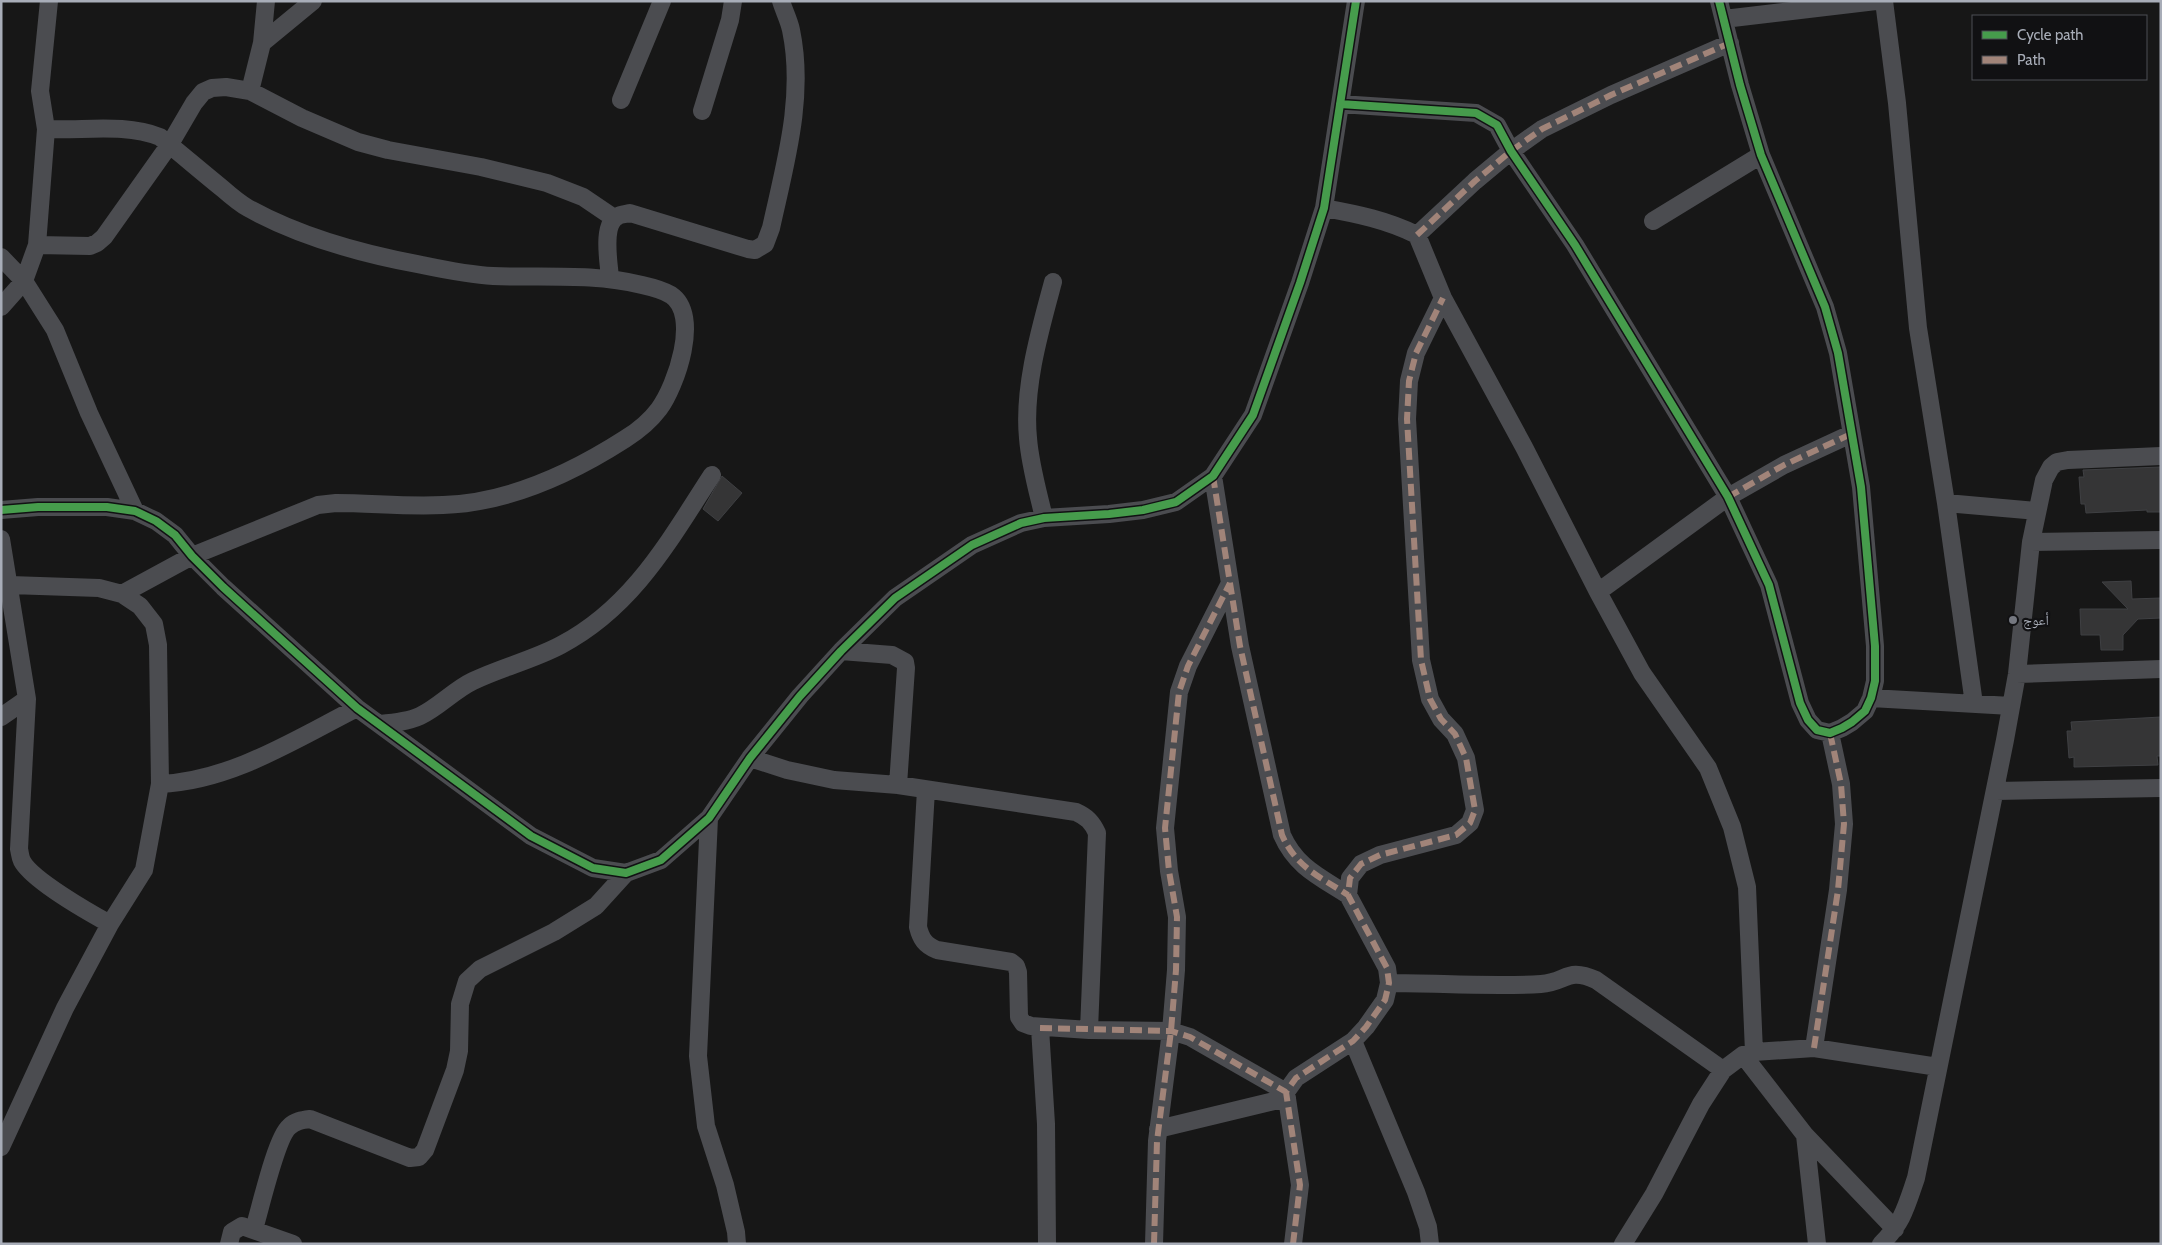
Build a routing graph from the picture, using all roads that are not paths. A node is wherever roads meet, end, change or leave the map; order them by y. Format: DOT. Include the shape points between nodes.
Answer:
graph roads {
  1 [pos="49,1"];
  2 [pos="266,1"];
  3 [pos="313,1"];
  4 [pos="662,1"];
  5 [pos="733,1"];
  6 [pos="780,1"];
  7 [pos="1356,1"];
  8 [pos="1719,1"];
  9 [pos="1876,1"];
  10 [pos="1884,1"];
  11 [pos="1724,19"];
  12 [pos="262,43"];
  13 [pos="1730,43"];
  14 [pos="250,90"];
  15 [pos="621,100"];
  16 [pos="1340,104"];
  17 [pos="702,111"];
  18 [pos="46,128"];
  19 [pos="170,144"];
  20 [pos="1511,151"];
  21 [pos="1761,155"];
  22 [pos="1324,208"];
  23 [pos="614,218"];
  24 [pos="1653,221"];
  25 [pos="1417,235"];
  26 [pos="37,245"];
  27 [pos="1,257"];
  28 [pos="610,278"];
  29 [pos="24,282"];
  30 [pos="1053,282"];
  31 [pos="1442,298"];
  32 [pos="1,307"];
  33 [pos="1851,434"];
  34 [pos="2161,456"];
  35 [pos="712,475"];
  36 [pos="1213,476"];
  37 [pos="1728,497"];
  38 [pos="1946,503"];
  39 [pos="1,510"];
  40 [pos="135,511"];
  41 [pos="2037,511"];
  42 [pos="1044,518"];
  43 [pos="1,539"];
  44 [pos="2161,540"];
  45 [pos="2031,542"];
  46 [pos="192,556"];
  47 [pos="1230,583"];
  48 [pos="6,588"];
  49 [pos="1598,592"];
  50 [pos="122,594"];
  51 [pos="841,651"];
  52 [pos="2161,670"];
  53 [pos="2017,674"];
  54 [pos="1871,698"];
  55 [pos="27,699"];
  56 [pos="1974,704"];
  57 [pos="2011,706"];
  58 [pos="357,708"];
  59 [pos="1,717"];
  60 [pos="379,724"];
  61 [pos="1830,732"];
  62 [pos="750,758"];
  63 [pos="160,784"];
  64 [pos="898,785"];
  65 [pos="2161,788"];
  66 [pos="926,790"];
  67 [pos="1996,791"];
  68 [pos="709,818"];
  69 [pos="626,873"];
  70 [pos="1348,895"];
  71 [pos="110,924"];
  72 [pos="1388,983"];
  73 [pos="1040,1028"];
  74 [pos="1089,1030"];
  75 [pos="1171,1031"];
  76 [pos="1353,1041"];
  77 [pos="1814,1048"];
  78 [pos="1749,1054"];
  79 [pos="1938,1067"];
  80 [pos="1723,1070"];
  81 [pos="1286,1095"];
  82 [pos="1158,1129"];
  83 [pos="1805,1135"];
  84 [pos="1,1147"];
  85 [pos="254,1229"];
  86 [pos="1895,1229"];
  87 [pos="229,1244"];
  88 [pos="293,1244"];
  89 [pos="737,1244"];
  90 [pos="1047,1244"];
  91 [pos="1154,1244"];
  92 [pos="1293,1244"];
  93 [pos="1430,1244"];
  94 [pos="1623,1244"];
  95 [pos="1817,1244"];
  96 [pos="1881,1244"];
  1 -- 18 [label="street" via="40,90"];
  2 -- 12 [label="street"];
  3 -- 12 [label="street"];
  4 -- 15 [label="street"];
  5 -- 17 [label="street"];
  6 -- 23 [label="street" via="791,29 796,64 794,122 765,244 755,250 630,213"];
  7 -- 16 [label="street"];
  8 -- 11 [label="street"];
  9 -- 11 [label="street"];
  10 -- 38 [label="street" via="1918,328"];
  11 -- 13 [label="street"];
  12 -- 14 [label="street"];
  13 -- 20 [label="street" via="1542,129"];
  13 -- 21 [label="street"];
  14 -- 19 [label="street" via="226,87 203,92"];
  14 -- 23 [label="street" via="302,118 358,142 547,183 583,197"];
  16 -- 20 [label="street" via="1476,113 1497,125"];
  16 -- 22 [label="street"];
  18 -- 19 [label="street" via="147,132"];
  18 -- 26 [label="street"];
  19 -- 26 [label="street" via="97,243 90,246"];
  19 -- 28 [label="street" via="246,207 302,234 370,256 492,276"];
  20 -- 25 [label="street"];
  20 -- 37 [label="street" via="1575,245"];
  21 -- 24 [label="street"];
  21 -- 33 [label="street" via="1824,307 1838,353"];
  22 -- 25 [label="street" via="1398,225"];
  22 -- 36 [label="street" via="1253,415"];
  23 -- 28 [label="street" via="608,229 607,243"];
  25 -- 31 [label="street"];
  26 -- 29 [label="street"];
  27 -- 29 [label="street"];
  28 -- 46 [label="street" via="670,295 680,304 684,321 684,344 669,394 638,431 571,469 511,493 444,505 318,505"];
  29 -- 32 [label="street"];
  29 -- 40 [label="street" via="55,330"];
  30 -- 42 [label="street" via="1037,345 1028,437"];
  31 -- 49 [label="street" via="1524,446"];
  31 -- 70 [label="street" via="1416,353 1409,381 1407,419 1420,650 1430,698 1441,719 1455,734 1466,758 1475,810 1470,823 1456,836 1380,855 1361,864 1350,878"];
  33 -- 37 [label="street" via="1784,465"];
  33 -- 54 [label="street" via="1860,487 1875,646 1876,682"];
  34 -- 41 [label="street" via="2057,462 2044,480"];
  35 -- 60 [label="street" via="664,548 608,614 562,644 462,687 420,717"];
  36 -- 42 [label="street" via="1176,502 1143,510"];
  36 -- 47 [label="street"];
  37 -- 49 [label="street"];
  37 -- 61 [label="street" via="1769,585 1800,703 1817,730"];
  38 -- 41 [label="street"];
  38 -- 56 [label="street"];
  39 -- 40 [label="street" via="107,507"];
  40 -- 46 [label="street" via="156,521"];
  41 -- 45 [label="street"];
  42 -- 51 [label="street" via="1021,523 972,544 895,598"];
  43 -- 48 [label="street"];
  44 -- 45 [label="street"];
  45 -- 53 [label="street"];
  46 -- 50 [label="street"];
  46 -- 58 [label="street"];
  47 -- 70 [label="street" via="1240,646 1282,835 1289,851 1305,867"];
  47 -- 75 [label="street" via="1178,692 1166,828 1177,917"];
  48 -- 50 [label="street" via="99,588"];
  48 -- 55 [label="street"];
  49 -- 78 [label="street" via="1642,673 1708,768 1732,827 1747,887"];
  50 -- 63 [label="street" via="140,606 154,624 158,646"];
  51 -- 62 [label="street"];
  51 -- 64 [label="street" via="892,655 905,662"];
  52 -- 53 [label="street"];
  53 -- 57 [label="street"];
  54 -- 56 [label="street"];
  54 -- 61 [label="street" via="1864,711 1852,722"];
  55 -- 59 [label="street"];
  55 -- 71 [label="street" via="21,859 58,893"];
  56 -- 57 [label="street"];
  57 -- 67 [label="street"];
  58 -- 60 [label="street"];
  58 -- 63 [label="street" via="228,771"];
  60 -- 69 [label="street" via="531,836 594,868"];
  61 -- 77 [label="street" via="1841,784 1844,824 1838,890"];
  62 -- 64 [label="street" via="834,780"];
  62 -- 68 [label="street"];
  63 -- 71 [label="street" via="144,870"];
  64 -- 66 [label="street"];
  65 -- 67 [label="street"];
  66 -- 73 [label="street" via="920,938 937,950 1011,962 1018,972 1020,1017 1023,1023"];
  66 -- 74 [label="street" via="1076,812 1093,824 1097,834"];
  67 -- 79 [label="street"];
  68 -- 69 [label="street" via="661,860"];
  68 -- 89 [label="street" via="698,1056 706,1126 725,1185"];
  69 -- 85 [label="street" via="596,906 554,932 480,969 466,982 460,1004 459,1051 455,1070 425,1150 419,1157 410,1158 310,1119 297,1121 287,1128 279,1144"];
  70 -- 72 [label="street" via="1387,968"];
  71 -- 84 [label="street" via="65,1008"];
  72 -- 76 [label="street" via="1385,1000"];
  72 -- 80 [label="street" via="1543,984 1580,974 1596,980"];
  73 -- 74 [label="street"];
  73 -- 90 [label="street" via="1046,1124"];
  74 -- 75 [label="street"];
  75 -- 81 [label="street" via="1190,1037"];
  75 -- 82 [label="street"];
  76 -- 81 [label="street" via="1296,1078"];
  76 -- 93 [label="street" via="1416,1192"];
  77 -- 78 [label="street"];
  77 -- 79 [label="street"];
  78 -- 80 [label="street"];
  78 -- 83 [label="street"];
  79 -- 86 [label="street" via="1916,1178"];
  80 -- 94 [label="street"];
  81 -- 82 [label="street"];
  81 -- 92 [label="street" via="1300,1185"];
  82 -- 91 [label="street"];
  83 -- 86 [label="street"];
  83 -- 95 [label="street"];
  85 -- 87 [label="street" via="238,1227 232,1232"];
  85 -- 88 [label="street"];
  86 -- 96 [label="street"];
}
